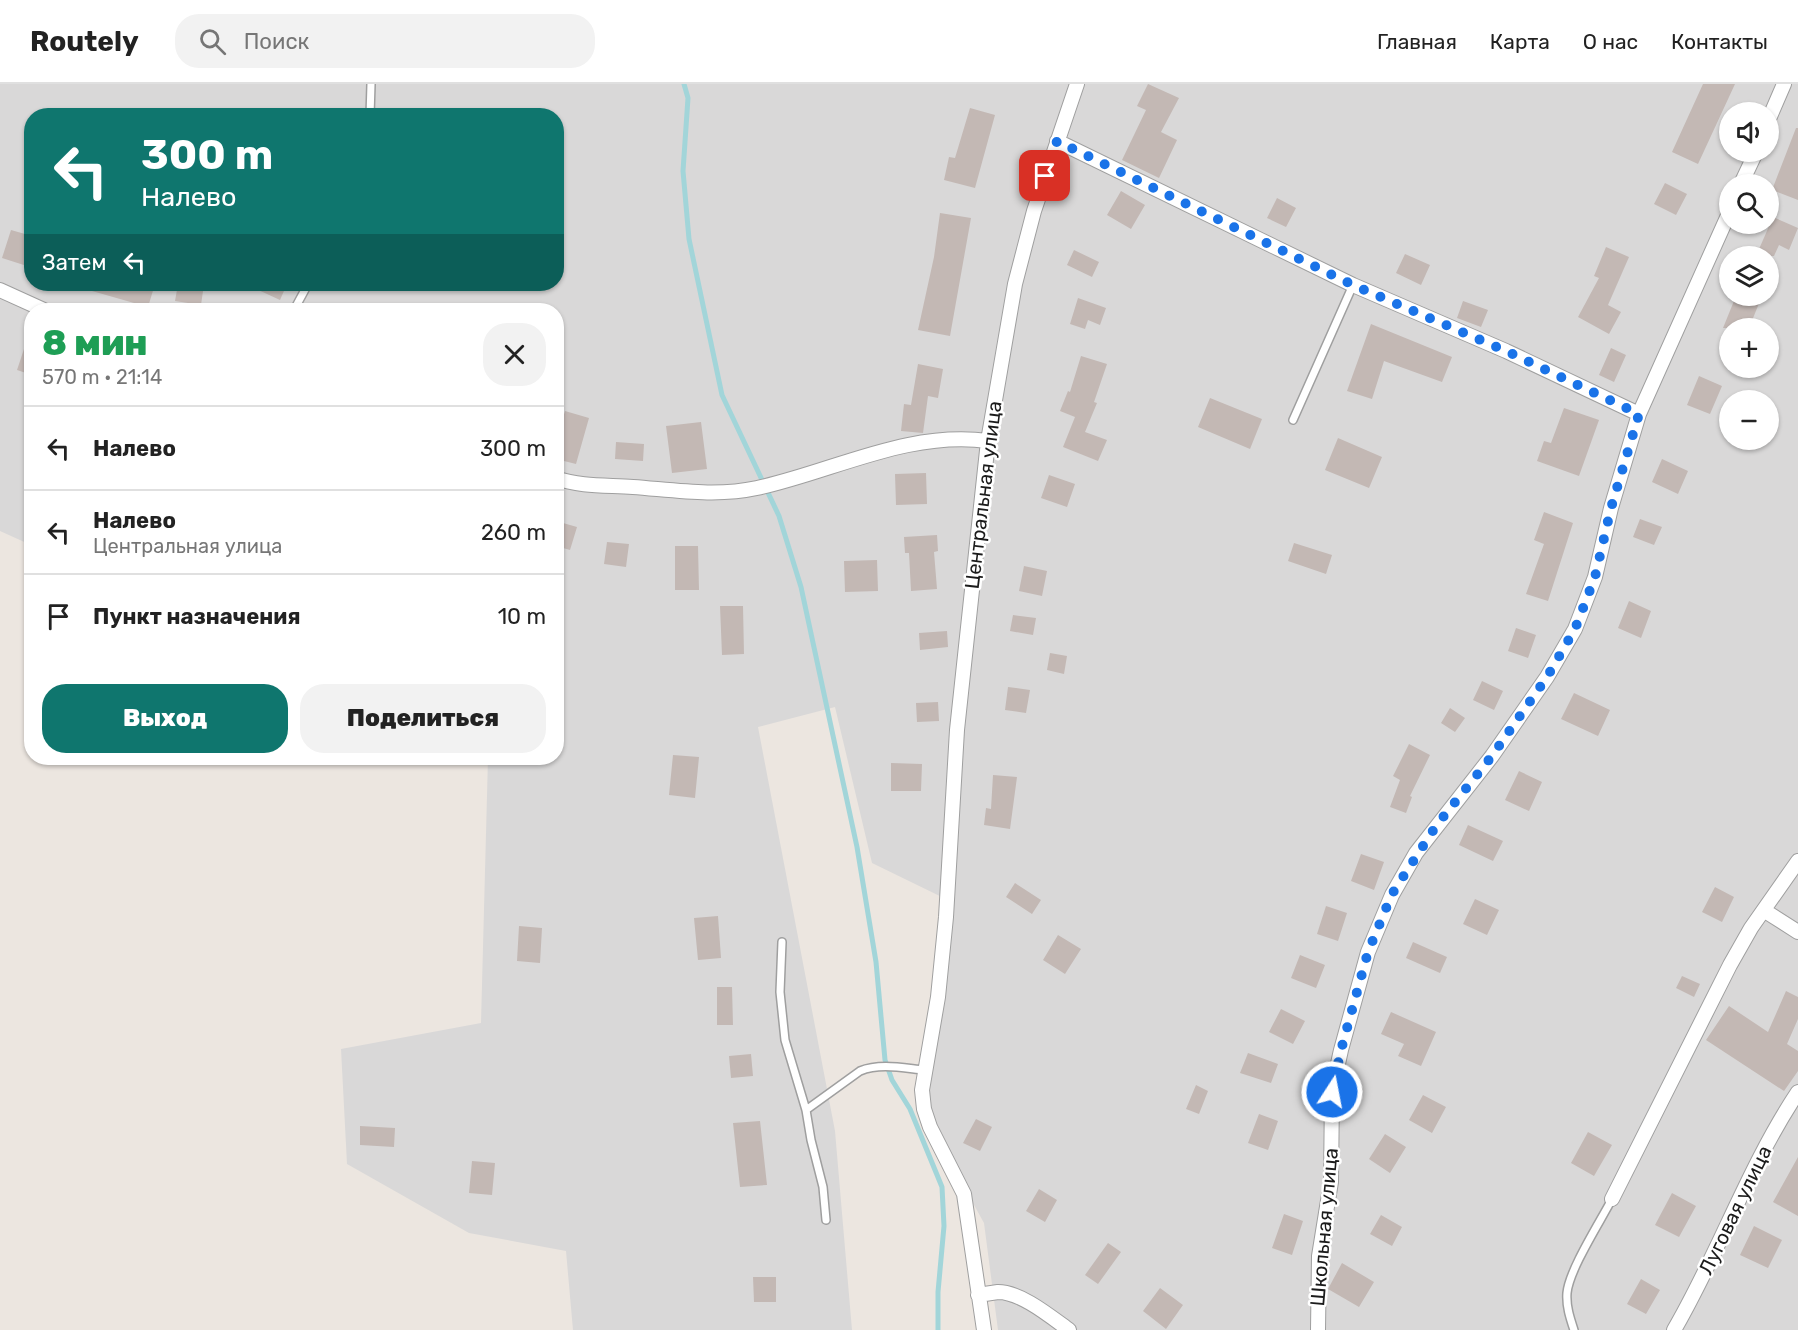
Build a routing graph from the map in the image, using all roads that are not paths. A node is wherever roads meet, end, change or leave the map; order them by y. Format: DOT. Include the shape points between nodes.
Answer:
graph roads {
  1 [pos="371,84"];
  2 [pos="1077,84"];
  3 [pos="1784,84"];
  4 [pos="1776,102"];
  5 [pos="370,108"];
  6 [pos="1057,141"];
  7 [pos="1720,234"];
  8 [pos="1353,285"];
  9 [pos="0,290"];
  10 [pos="29,303"];
  11 [pos="1639,414"];
  12 [pos="1293,420"];
  13 [pos="988,441"];
  14 [pos="564,480"];
  15 [pos="1798,861"];
  16 [pos="1765,911"];
  17 [pos="1798,932"];
  18 [pos="782,942"];
  19 [pos="924,1070"];
  20 [pos="1798,1092"];
  21 [pos="806,1110"];
  22 [pos="1612,1199"];
  23 [pos="826,1220"];
  24 [pos="978,1295"];
  25 [pos="984,1330"];
  26 [pos="1069,1330"];
  27 [pos="1317,1330"];
  28 [pos="1574,1330"];
  29 [pos="1674,1330"];
  1 -- 5 [label="lane"];
  2 -- 6 [label="street, Центральная улица"];
  3 -- 4 [label="street"];
  6 -- 8 [label="street"];
  6 -- 13 [label="street, Центральная улица" via="1016,284"];
  7 -- 11 [label="street, Школьная улица"];
  8 -- 11 [label="street"];
  8 -- 12 [label="lane"];
  9 -- 10 [label="street"];
  11 -- 27 [label="street, Школьная улица" via="1595,577 1575,629 1492,756 1416,854 1392,894 1368,952 1332,1092 1331,1182 1319,1256"];
  13 -- 14 [label="street" via="965,438 915,444 754,489 726,492 590,485"];
  13 -- 19 [label="street, Центральная улица" via="957,730 938,997"];
  15 -- 16 [label="street"];
  16 -- 17 [label="street"];
  16 -- 22 [label="street" via="1730,965"];
  18 -- 21 [label="lane" via="780,992 785,1040"];
  19 -- 21 [label="lane" via="867,1068"];
  19 -- 24 [label="street, Центральная улица" via="924,1109 964,1194"];
  20 -- 29 [label="street, Луговая улица" via="1767,1142"];
  21 -- 23 [label="lane"];
  22 -- 28 [label="lane" via="1571,1277 1568,1315"];
  24 -- 25 [label="street, Центральная улица"];
  24 -- 26 [label="street" via="998,1293 1017,1297"];
}
